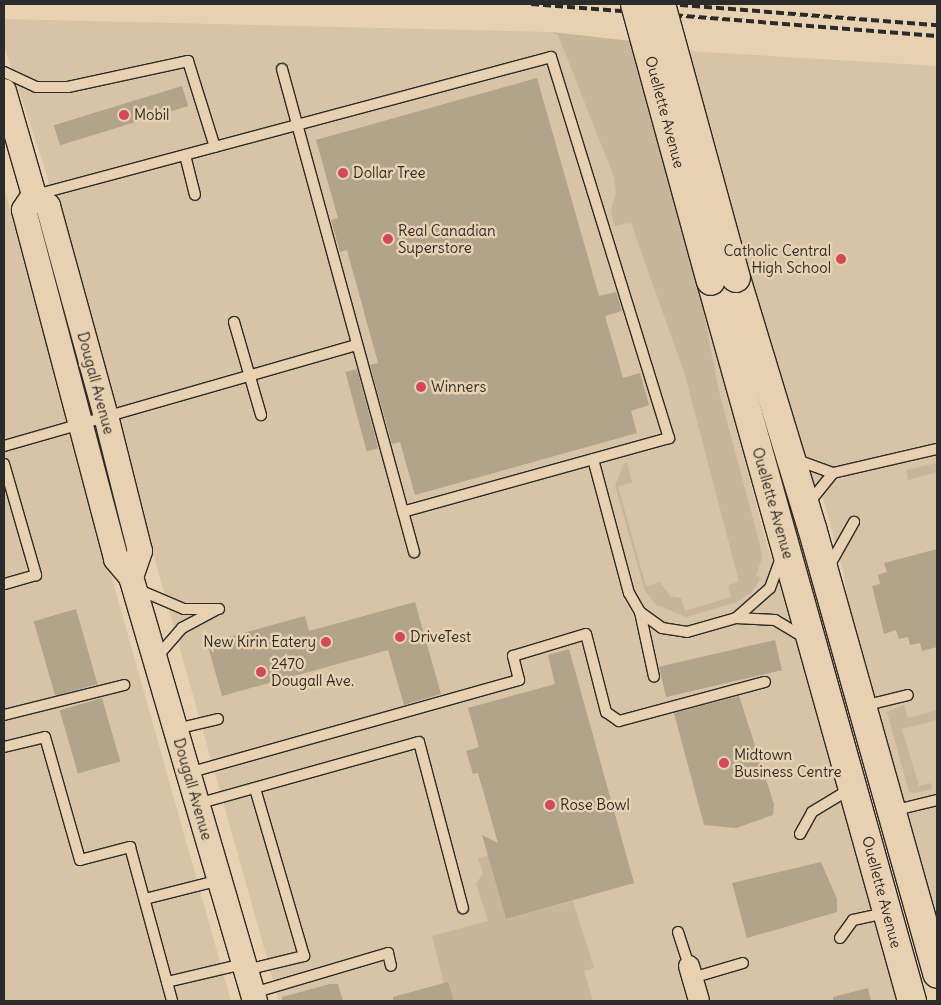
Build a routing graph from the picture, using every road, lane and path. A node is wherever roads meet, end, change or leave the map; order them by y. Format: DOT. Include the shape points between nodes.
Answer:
graph roads {
  1 [pos="635,4"];
  2 [pos="661,4"];
  3 [pos="282,69"];
  4 [pos="4,72"];
  5 [pos="4,91"];
  6 [pos="297,125"];
  7 [pos="11,141"];
  8 [pos="215,147"];
  9 [pos="185,155"];
  10 [pos="34,195"];
  11 [pos="195,195"];
  12 [pos="723,280"];
  13 [pos="234,322"];
  14 [pos="357,345"];
  15 [pos="249,375"];
  16 [pos="106,416"];
  17 [pos="261,416"];
  18 [pos="79,424"];
  19 [pos="4,446"];
  20 [pos="937,449"];
  21 [pos="790,456"];
  22 [pos="593,460"];
  23 [pos="4,464"];
  24 [pos="833,473"];
  25 [pos="805,506"];
  26 [pos="403,512"];
  27 [pos="854,522"];
  28 [pos="785,544"];
  29 [pos="414,552"];
  30 [pos="825,573"];
  31 [pos="133,583"];
  32 [pos="4,584"];
  33 [pos="640,612"];
  34 [pos="736,618"];
  35 [pos="813,642"];
  36 [pos="155,658"];
  37 [pos="654,678"];
  38 [pos="766,682"];
  39 [pos="124,685"];
  40 [pos="908,695"];
  41 [pos="862,707"];
  42 [pos="4,715"];
  43 [pos="218,719"];
  44 [pos="176,729"];
  45 [pos="4,748"];
  46 [pos="188,773"];
  47 [pos="853,787"];
  48 [pos="255,788"];
  49 [pos="937,800"];
  50 [pos="197,804"];
  51 [pos="892,812"];
  52 [pos="800,834"];
  53 [pos="220,880"];
  54 [pos="145,899"];
  55 [pos="463,908"];
  56 [pos="888,913"];
  57 [pos="678,932"];
  58 [pos="840,938"];
  59 [pos="743,963"];
  60 [pos="936,963"];
  61 [pos="391,966"];
  62 [pos="245,967"];
  63 [pos="691,972"];
  64 [pos="167,982"];
  65 [pos="254,997"];
  66 [pos="172,1001"];
  67 [pos="699,1001"];
  68 [pos="912,1001"];
  1 -- 12 [label="main road, Ouellette Avenue, bridge"];
  2 -- 12 [label="main road, Ouellette Avenue, bridge"];
  3 -- 6 [label="lane"];
  4 -- 8 [label="lane" via="36,87 68,87 188,61"];
  5 -- 7 [label="street, Dougall Avenue"];
  6 -- 8 [label="lane"];
  6 -- 14 [label="lane"];
  6 -- 22 [label="lane" via="551,57 669,438"];
  7 -- 10 [label="street, Dougall Avenue"];
  8 -- 9 [label="lane"];
  9 -- 10 [label="lane"];
  9 -- 11 [label="lane"];
  10 -- 16 [label="street, Dougall Avenue" via="48,206"];
  10 -- 18 [label="street, Dougall Avenue" via="24,210"];
  12 -- 21 [label="main road, Ouellette Avenue"];
  12 -- 28 [label="main road, Ouellette Avenue"];
  13 -- 15 [label="lane"];
  14 -- 15 [label="lane"];
  14 -- 26 [label="lane"];
  15 -- 16 [label="lane"];
  15 -- 17 [label="lane"];
  16 -- 18 [label="lane"];
  16 -- 31 [label="street, Dougall Avenue" via="140,551"];
  18 -- 19 [label="lane"];
  18 -- 31 [label="street, Dougall Avenue" via="116,559"];
  20 -- 24 [label="lane"];
  21 -- 24 [label="lane" via="811,468"];
  21 -- 25 [label="main road, Ouellette Avenue"];
  22 -- 26 [label="lane"];
  22 -- 33 [label="lane" via="629,593"];
  23 -- 32 [label="lane" via="36,575"];
  24 -- 25 [label="lane"];
  25 -- 30 [label="main road, Ouellette Avenue"];
  26 -- 29 [label="lane"];
  27 -- 30 [label="lane"];
  28 -- 34 [label="lane" via="770,588"];
  28 -- 35 [label="main road, Ouellette Avenue"];
  30 -- 41 [label="main road, Ouellette Avenue"];
  31 -- 36 [label="street, Dougall Avenue"];
  31 -- 36 [label="lane" via="184,609 219,609 182,628"];
  33 -- 34 [label="lane" via="662,628 687,632"];
  33 -- 37 [label="lane"];
  34 -- 35 [label="lane" via="774,620"];
  35 -- 47 [label="main road, Ouellette Avenue"];
  36 -- 44 [label="street, Dougall Avenue"];
  38 -- 46 [label="lane" via="619,721 606,712 586,634 512,656 519,680"];
  39 -- 42 [label="lane"];
  40 -- 41 [label="lane"];
  41 -- 51 [label="main road, Ouellette Avenue"];
  43 -- 44 [label="lane"];
  44 -- 46 [label="street, Dougall Avenue"];
  45 -- 54 [label="lane" via="45,737 80,860 130,847"];
  46 -- 50 [label="street, Dougall Avenue"];
  47 -- 52 [label="lane" via="812,812"];
  47 -- 56 [label="main road, Ouellette Avenue"];
  48 -- 50 [label="lane"];
  48 -- 55 [label="lane" via="418,742"];
  48 -- 62 [label="lane" via="304,956"];
  49 -- 51 [label="lane"];
  50 -- 53 [label="street, Dougall Avenue"];
  51 -- 60 [label="main road, Ouellette Avenue"];
  53 -- 54 [label="lane"];
  53 -- 62 [label="street, Dougall Avenue"];
  54 -- 64 [label="lane"];
  56 -- 58 [label="lane" via="853,920"];
  56 -- 68 [label="main road, Ouellette Avenue"];
  57 -- 63 [label="lane"];
  59 -- 63 [label="lane"];
  61 -- 65 [label="lane" via="388,953"];
  62 -- 64 [label="lane"];
  62 -- 65 [label="street, Dougall Avenue"];
  63 -- 67 [label="street"];
  64 -- 66 [label="lane"];
}
